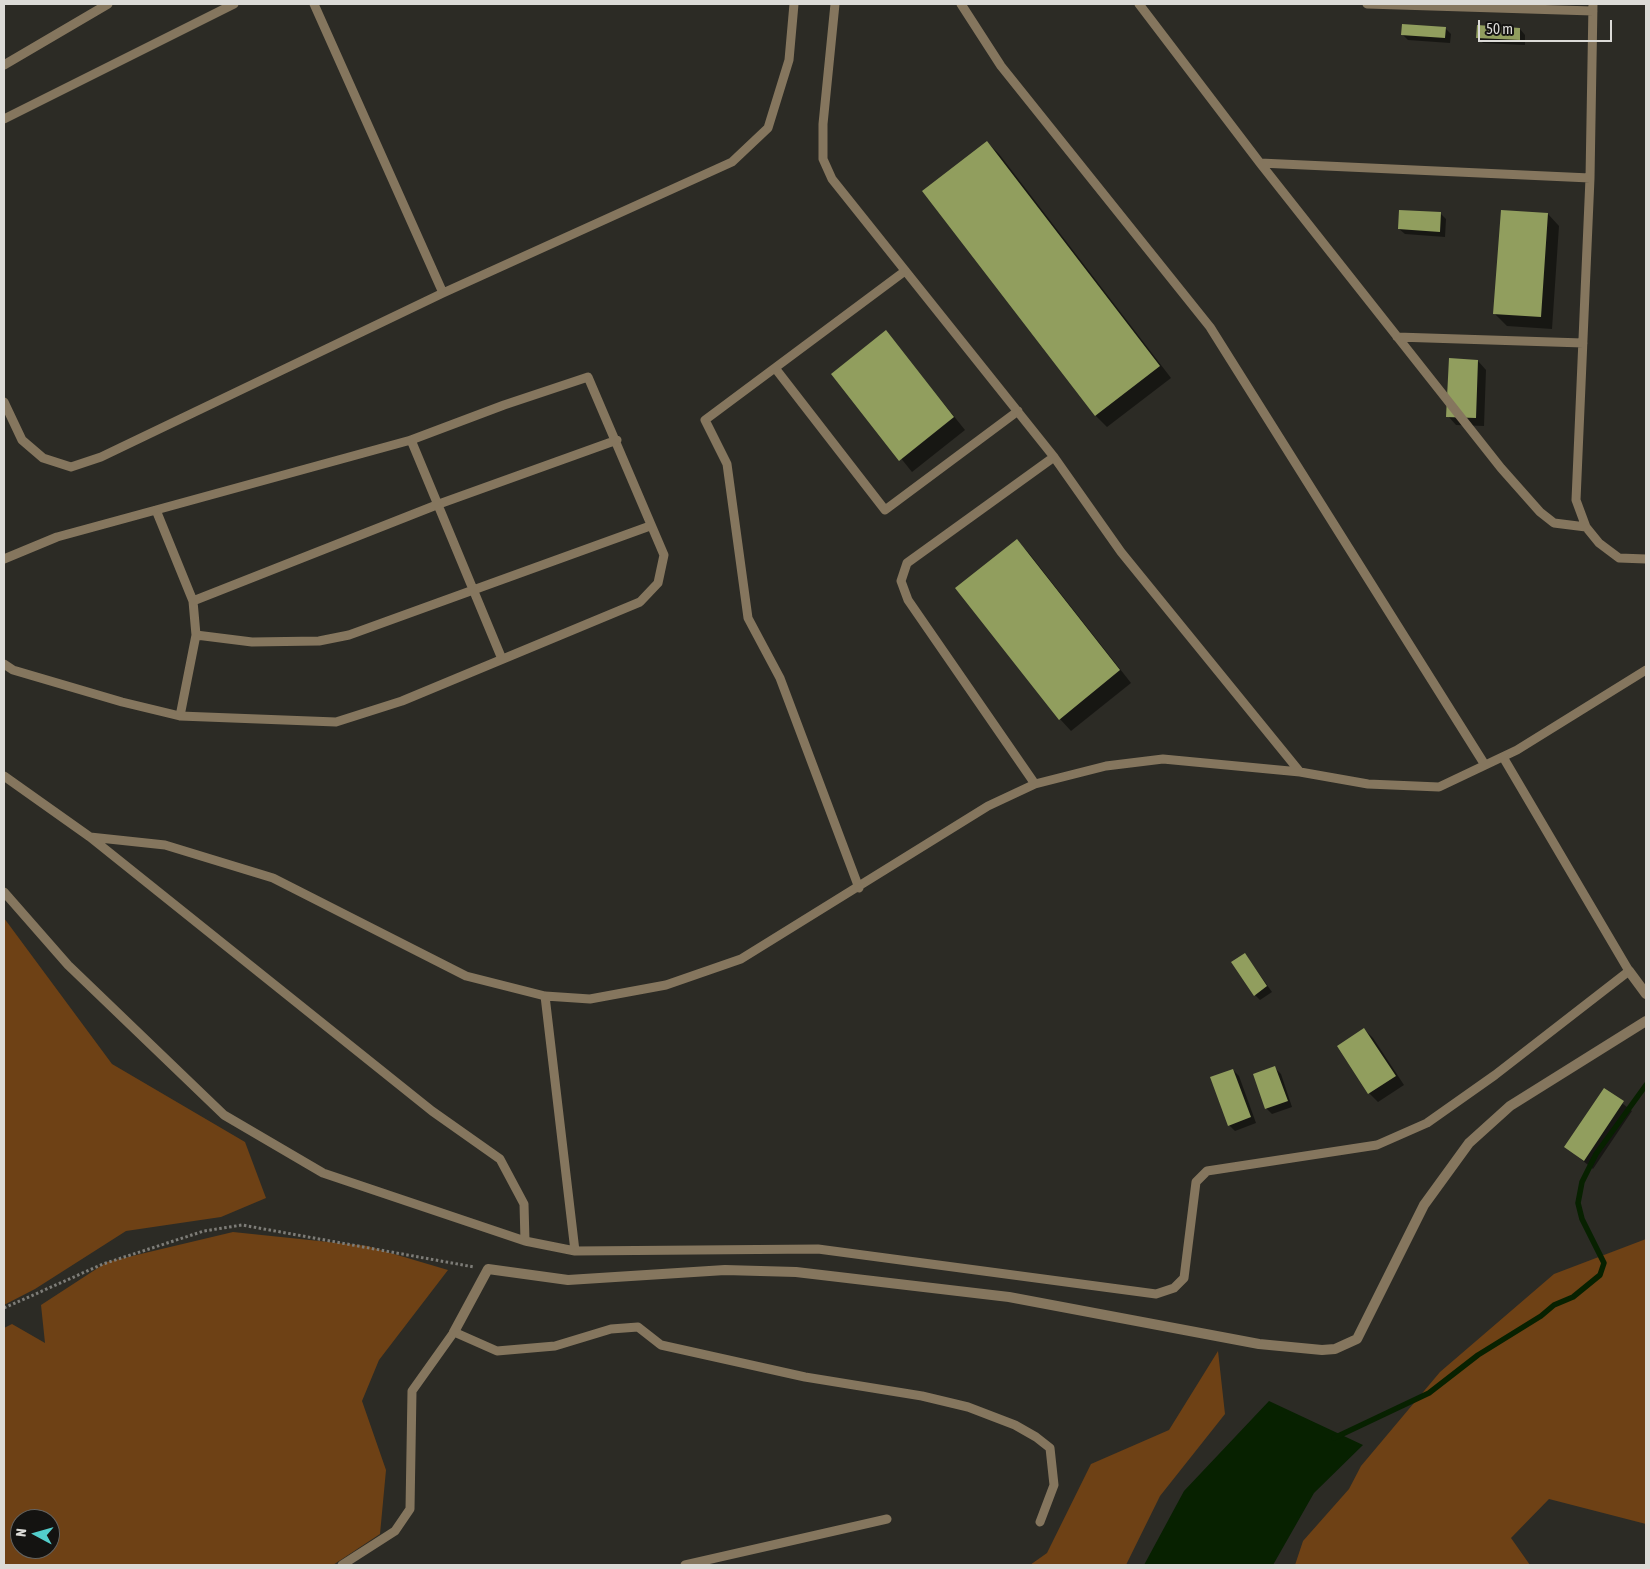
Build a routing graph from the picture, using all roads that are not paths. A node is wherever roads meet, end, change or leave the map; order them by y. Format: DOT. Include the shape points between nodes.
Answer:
graph roads {
  1 [pos="108,4"];
  2 [pos="234,4"];
  3 [pos="314,4"];
  4 [pos="794,4"];
  5 [pos="835,4"];
  6 [pos="961,4"];
  7 [pos="1139,4"];
  8 [pos="1367,4"];
  9 [pos="1593,8"];
  10 [pos="4,65"];
  11 [pos="4,119"];
  12 [pos="1260,163"];
  13 [pos="1590,178"];
  14 [pos="906,271"];
  15 [pos="443,293"];
  16 [pos="1397,337"];
  17 [pos="1583,343"];
  18 [pos="776,368"];
  19 [pos="4,402"];
  20 [pos="1018,411"];
  21 [pos="411,440"];
  22 [pos="617,440"];
  23 [pos="1054,457"];
  24 [pos="439,504"];
  25 [pos="156,510"];
  26 [pos="650,526"];
  27 [pos="1586,527"];
  28 [pos="4,559"];
  29 [pos="1646,559"];
  30 [pos="474,589"];
  31 [pos="193,600"];
  32 [pos="196,636"];
  33 [pos="502,659"];
  34 [pos="4,664"];
  35 [pos="1646,670"];
  36 [pos="180,716"];
  37 [pos="1502,757"];
  38 [pos="1485,766"];
  39 [pos="1300,772"];
  40 [pos="4,776"];
  41 [pos="1035,784"];
  42 [pos="90,837"];
  43 [pos="859,888"];
  44 [pos="4,892"];
  45 [pos="1629,970"];
  46 [pos="1646,994"];
  47 [pos="544,996"];
  48 [pos="1646,1021"];
  49 [pos="525,1241"];
  50 [pos="575,1251"];
  51 [pos="454,1332"];
  52 [pos="887,1519"];
  53 [pos="1040,1522"];
  54 [pos="342,1565"];
  55 [pos="685,1565"];
  1 -- 10 [label="lane"];
  2 -- 11 [label="lane"];
  3 -- 15 [label="lane"];
  4 -- 15 [label="lane" via="789,60 768,128 732,162"];
  5 -- 14 [label="lane" via="823,124 823,159 832,179"];
  6 -- 38 [label="lane" via="1001,66 1210,327"];
  7 -- 12 [label="lane"];
  8 -- 9 [label="lane"];
  9 -- 13 [label="lane"];
  12 -- 13 [label="lane"];
  12 -- 16 [label="lane"];
  13 -- 17 [label="lane"];
  14 -- 18 [label="lane"];
  14 -- 20 [label="lane"];
  15 -- 19 [label="lane" via="101,457 71,467 42,458 22,440"];
  16 -- 17 [label="lane"];
  16 -- 27 [label="lane" via="1540,512 1554,523"];
  17 -- 27 [label="lane" via="1576,500"];
  18 -- 20 [label="lane" via="884,510"];
  18 -- 43 [label="lane" via="705,420 727,464 748,618 780,678"];
  20 -- 23 [label="lane"];
  21 -- 22 [label="lane" via="504,404 588,377"];
  21 -- 24 [label="lane"];
  21 -- 25 [label="lane"];
  22 -- 24 [label="lane"];
  22 -- 26 [label="lane"];
  23 -- 39 [label="lane" via="1121,552"];
  23 -- 41 [label="lane" via="907,563 901,581 908,600"];
  24 -- 30 [label="lane"];
  24 -- 31 [label="lane"];
  25 -- 28 [label="lane" via="57,537"];
  25 -- 31 [label="lane"];
  26 -- 30 [label="lane"];
  26 -- 33 [label="lane" via="664,555 658,583 640,602"];
  27 -- 29 [label="lane" via="1599,543 1619,558"];
  30 -- 32 [label="lane" via="349,635 319,642 252,642"];
  30 -- 33 [label="lane"];
  31 -- 32 [label="lane"];
  32 -- 36 [label="lane"];
  33 -- 36 [label="lane" via="402,701 336,722"];
  34 -- 36 [label="lane" via="13,670"];
  35 -- 37 [label="lane"];
  37 -- 38 [label="lane"];
  37 -- 45 [label="lane"];
  38 -- 39 [label="lane" via="1439,787 1368,784"];
  39 -- 41 [label="lane" via="1163,759 1106,766"];
  40 -- 42 [label="lane"];
  41 -- 43 [label="lane" via="988,806"];
  42 -- 47 [label="lane" via="165,845 273,878 466,976"];
  42 -- 49 [label="lane" via="432,1112 500,1159 524,1204"];
  43 -- 47 [label="lane" via="742,959 666,985 590,999"];
  44 -- 49 [label="lane" via="68,964 224,1115 323,1173"];
  45 -- 46 [label="street"];
  45 -- 50 [label="lane" via="1495,1075 1427,1123 1377,1145 1207,1172 1196,1182 1184,1278 1174,1288 1156,1294 818,1249"];
  47 -- 50 [label="lane"];
  48 -- 51 [label="street" via="1510,1106 1468,1143 1424,1205 1356,1338 1335,1349 1259,1344 1009,1297 796,1272 725,1270 568,1280 488,1269"];
  49 -- 50 [label="lane"];
  51 -- 53 [label="lane" via="497,1351 555,1346 611,1329 638,1327 662,1345 805,1377 968,1407 1015,1425 1050,1448 1054,1485"];
  51 -- 54 [label="lane" via="412,1391 410,1509 395,1531"];
  52 -- 55 [label="lane"];
}
